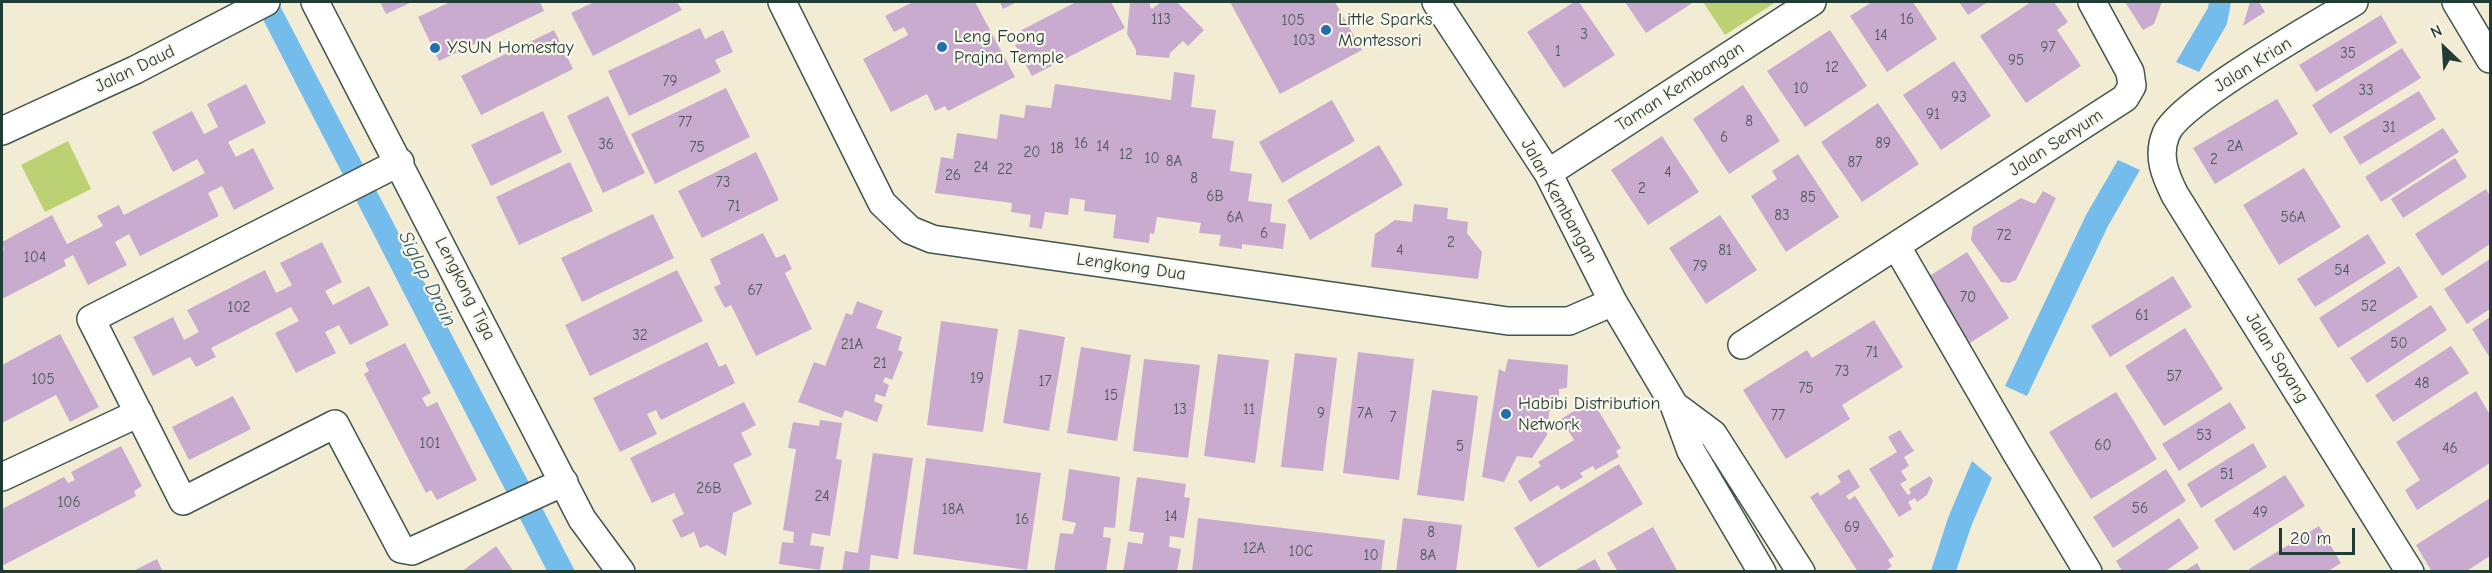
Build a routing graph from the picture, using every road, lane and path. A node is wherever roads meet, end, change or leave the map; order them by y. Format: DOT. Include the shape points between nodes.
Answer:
graph roads {
  1 [pos="315,2"];
  2 [pos="782,2"];
  3 [pos="1436,2"];
  4 [pos="1812,2"];
  5 [pos="2092,2"];
  6 [pos="2354,2"];
  7 [pos="2456,2"];
  8 [pos="254,8"];
  9 [pos="2490,59"];
  10 [pos="2,131"];
  11 [pos="2164,140"];
  12 [pos="400,162"];
  13 [pos="1548,173"];
  14 [pos="1897,247"];
  15 [pos="1613,302"];
  16 [pos="1742,345"];
  17 [pos="1674,405"];
  18 [pos="138,413"];
  19 [pos="2,477"];
  20 [pos="552,487"];
  21 [pos="621,572"];
  22 [pos="1762,572"];
  23 [pos="1801,572"];
  24 [pos="2088,572"];
  25 [pos="2410,572"];
  1 -- 12 [label="street, Lengkong Tiga"];
  2 -- 15 [label="street, Lengkong Dua" via="882,203 910,230 932,239 1508,321 1569,321"];
  3 -- 13 [label="street, Jalan Kembangan"];
  4 -- 13 [label="street, Taman Kembangan"];
  5 -- 14 [label="street, Jalan Senyum" via="2130,72 2132,86 2125,98"];
  6 -- 11 [label="street, Jalan Krian" via="2195,102 2167,130"];
  7 -- 9 [label="street"];
  8 -- 10 [label="street, Jalan Daud" via="135,70"];
  11 -- 25 [label="street, Jalan Sayang" via="2161,158 2175,195"];
  12 -- 18 [label="street" via="91,319"];
  12 -- 20 [label="street, Lengkong Tiga"];
  13 -- 15 [label="street, Jalan Kembangan"];
  14 -- 16 [label="street, Jalan Senyum"];
  14 -- 24 [label="street"];
  15 -- 17 [label="street, Jalan Kembangan"];
  17 -- 22 [label="street, Jalan Kembangan" via="1691,451"];
  17 -- 23 [label="street, Jalan Kembangan" via="1713,434"];
  18 -- 19 [label="street"];
  18 -- 20 [label="street" via="183,501 335,424 401,549 412,551"];
  20 -- 21 [label="street, Lengkong Tiga" via="582,519"];
}
